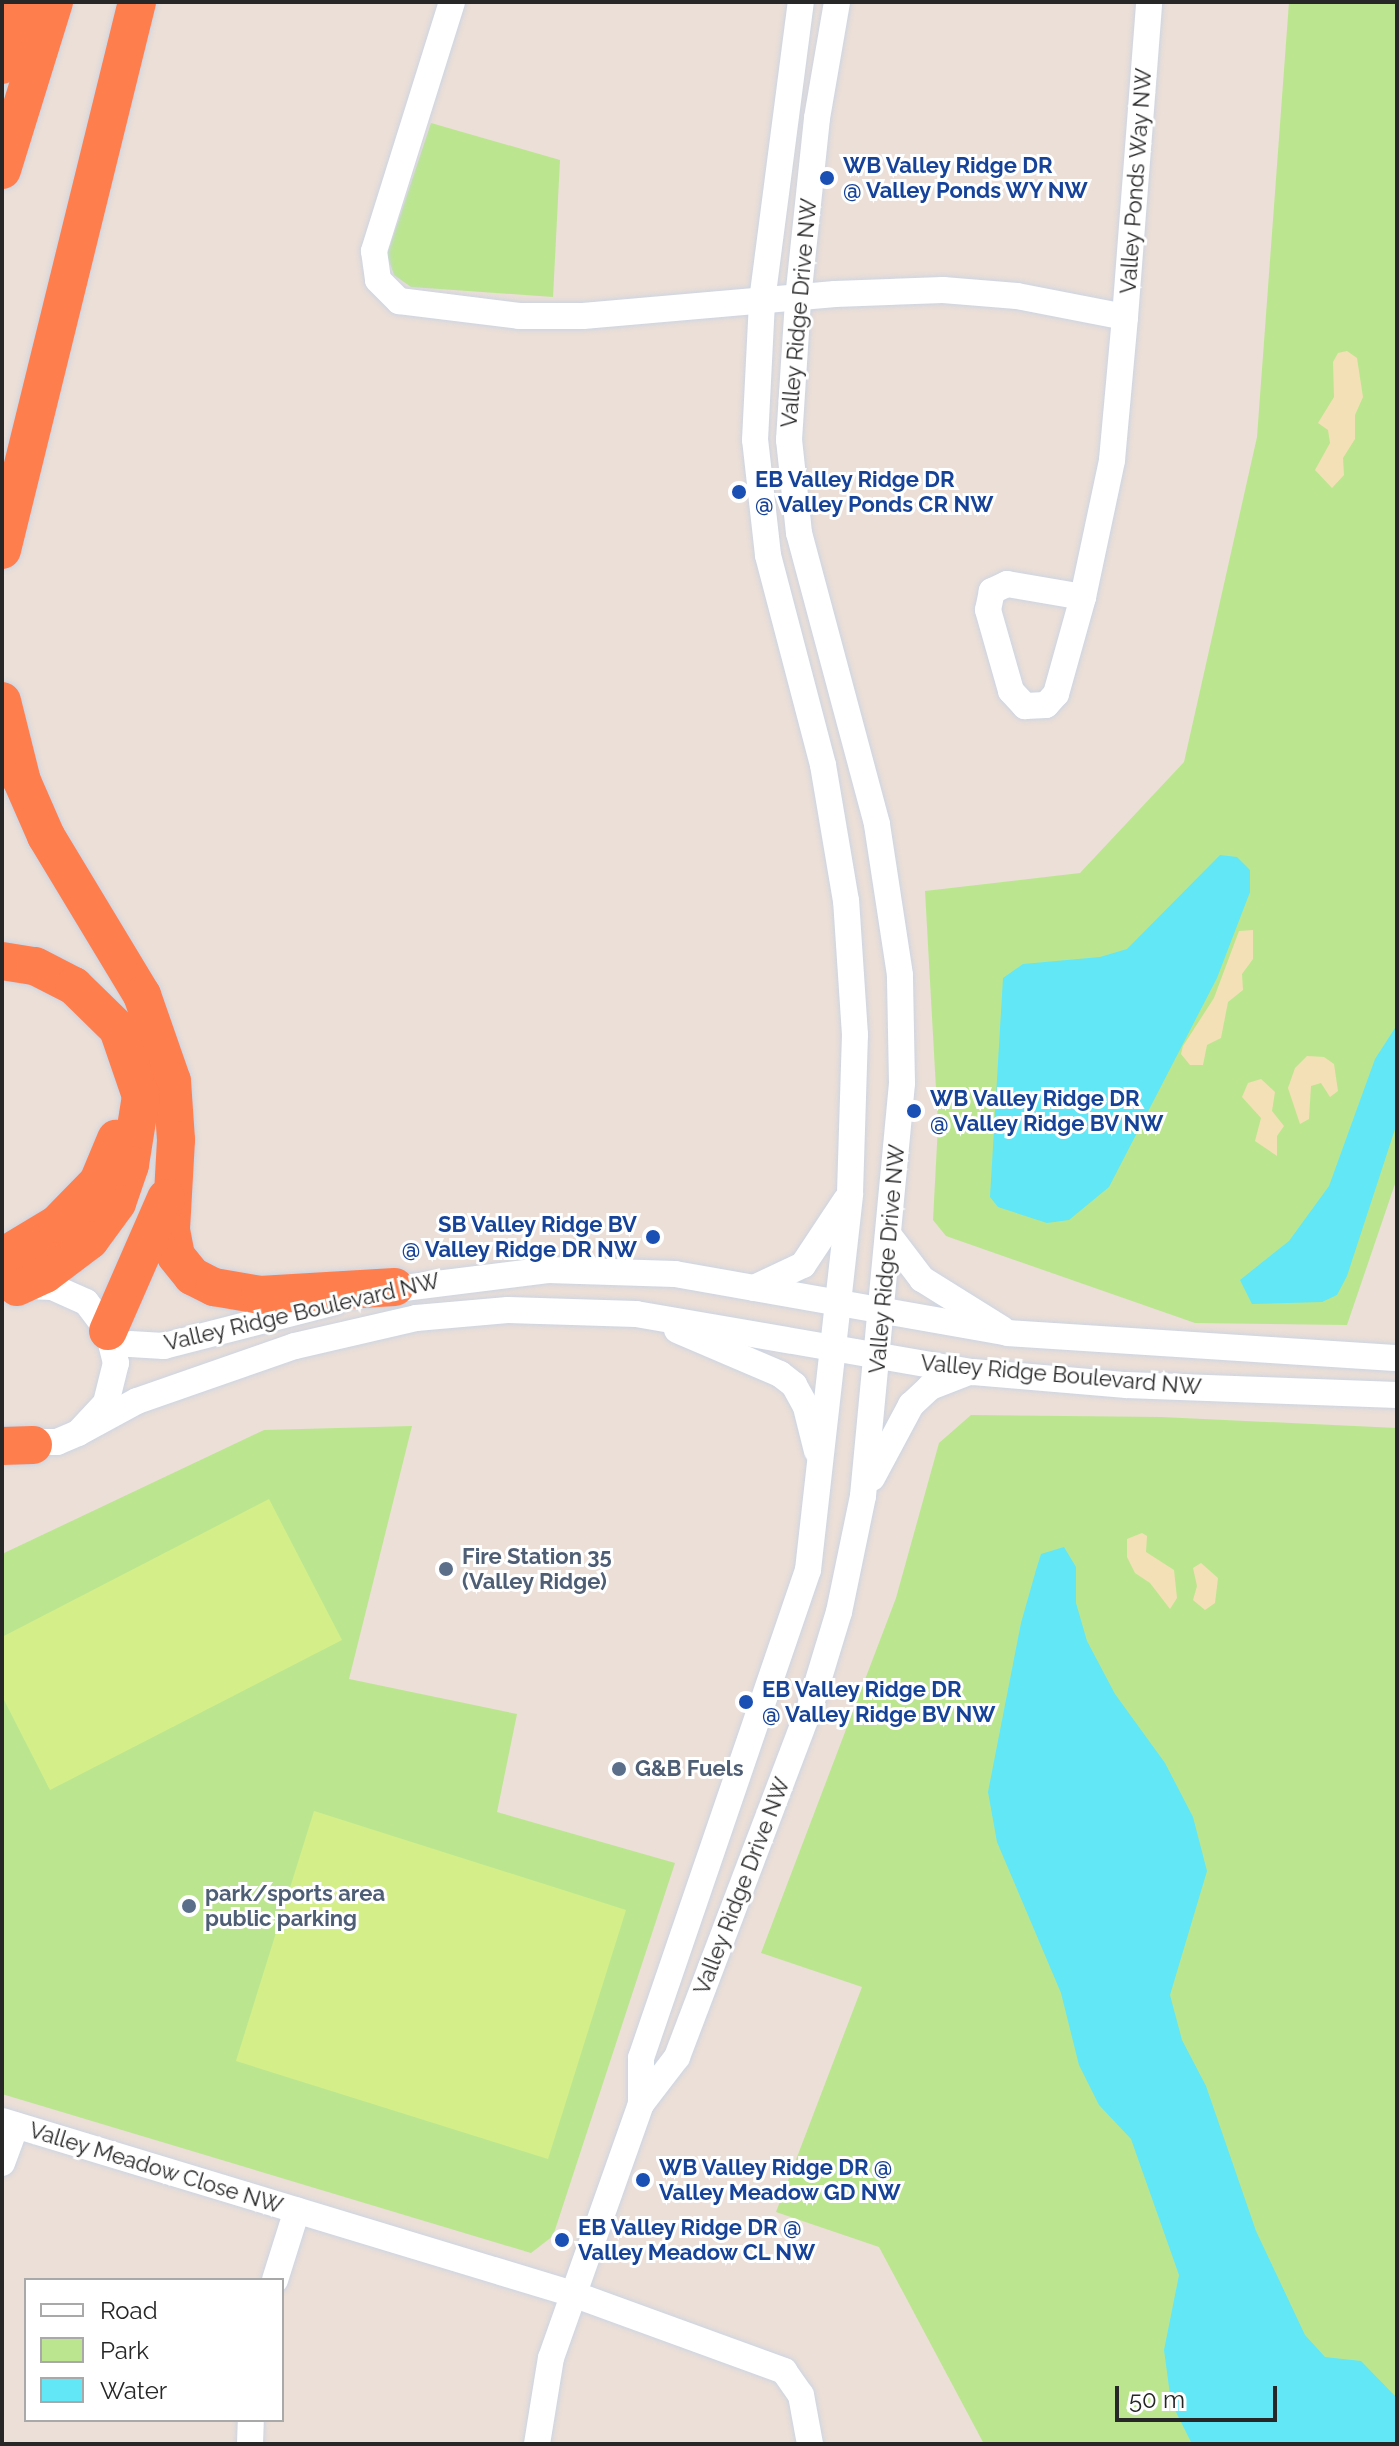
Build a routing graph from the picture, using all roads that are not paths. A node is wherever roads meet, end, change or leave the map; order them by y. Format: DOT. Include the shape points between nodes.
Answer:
graph roads {
  1 [pos="24,2"];
  2 [pos="54,2"];
  3 [pos="137,2"];
  4 [pos="452,2"];
  5 [pos="801,2"];
  6 [pos="837,2"];
  7 [pos="1149,2"];
  8 [pos="2,65"];
  9 [pos="2,170"];
  10 [pos="798,299"];
  11 [pos="762,301"];
  12 [pos="1125,317"];
  13 [pos="2,550"];
  14 [pos="1083,597"];
  15 [pos="2,701"];
  16 [pos="2,961"];
  17 [pos="174,1180"];
  18 [pos="850,1193"];
  19 [pos="890,1237"];
  20 [pos="7,1279"];
  21 [pos="395,1287"];
  22 [pos="754,1288"];
  23 [pos="839,1306"];
  24 [pos="636,1314"];
  25 [pos="883,1314"];
  26 [pos="1008,1333"];
  27 [pos="110,1337"];
  28 [pos="835,1348"];
  29 [pos="879,1357"];
  30 [pos="1397,1358"];
  31 [pos="973,1372"];
  32 [pos="1397,1395"];
  33 [pos="78,1433"];
  34 [pos="12,1442"];
  35 [pos="822,1473"];
  36 [pos="863,1496"];
  37 [pos="641,2104"];
  38 [pos="9,2123"];
  39 [pos="2,2163"];
  40 [pos="297,2210"];
  41 [pos="276,2278"];
  42 [pos="573,2294"];
  43 [pos="251,2422"];
  44 [pos="250,2444"];
  45 [pos="537,2444"];
  46 [pos="810,2444"];
  1 -- 8 [label="highway"];
  2 -- 9 [label="highway"];
  3 -- 13 [label="highway"];
  4 -- 11 [label="street, Valley Ponds Way NW" via="374,251 375,273 389,295 408,304 519,316"];
  5 -- 11 [label="street, Valley Ridge Drive NW"];
  6 -- 10 [label="street, Valley Ridge Drive NW" via="817,118"];
  7 -- 12 [label="street, Valley Ponds Way NW"];
  10 -- 11 [label="street, Valley Ponds Way NW"];
  10 -- 12 [label="street, Valley Ponds Way NW" via="898,290 980,292"];
  10 -- 19 [label="street, Valley Ridge Drive NW" via="789,440 797,519 877,824 899,962 902,1083"];
  11 -- 18 [label="street, Valley Ridge Drive NW" via="755,428 762,514 775,588 823,765 846,901 855,1035"];
  12 -- 14 [label="street" via="1112,460"];
  14 -- 14 [label="street" via="1007,584 992,591 988,603 1011,691 1025,706 1039,708 1056,694"];
  15 -- 17 [label="highway" via="22,781 46,836 142,995 172,1081"];
  16 -- 20 [label="highway" via="35,966 74,986 118,1029 141,1096 117,1203 90,1240 45,1274"];
  17 -- 21 [label="highway" via="171,1230 176,1256 192,1276 214,1287 260,1295"];
  17 -- 27 [label="highway"];
  18 -- 22 [label="street" via="803,1265"];
  18 -- 23 [label="street, Valley Ridge Drive NW"];
  19 -- 25 [label="street, Valley Ridge Drive NW"];
  19 -- 26 [label="street" via="922,1279"];
  20 -- 27 [label="street" via="70,1293 92,1309"];
  21 -- 22 [label="street, Valley Ridge Boulevard NW" via="504,1272 589,1270 675,1274"];
  21 -- 27 [label="street, Valley Ridge Boulevard NW" via="164,1346"];
  22 -- 23 [label="street, Valley Ridge Boulevard NW"];
  23 -- 25 [label="street, Valley Ridge Boulevard NW"];
  23 -- 28 [label="street, Valley Ridge Drive NW"];
  24 -- 28 [label="street, Valley Ridge Boulevard NW"];
  24 -- 33 [label="street, Valley Ridge Boulevard NW" via="508,1310 416,1318 224,1367 137,1401"];
  24 -- 35 [label="street" via="730,1351 794,1385 806,1407"];
  25 -- 26 [label="street, Valley Ridge Boulevard NW"];
  25 -- 29 [label="street, Valley Ridge Drive NW"];
  26 -- 30 [label="street, Valley Ridge Boulevard NW"];
  27 -- 33 [label="street" via="116,1363 106,1403"];
  28 -- 29 [label="street, Valley Ridge Boulevard NW"];
  28 -- 35 [label="street, Valley Ridge Drive NW"];
  29 -- 31 [label="street, Valley Ridge Boulevard NW"];
  29 -- 36 [label="street, Valley Ridge Drive NW"];
  31 -- 32 [label="street, Valley Ridge Boulevard NW" via="1126,1385"];
  31 -- 36 [label="street" via="930,1387 911,1405"];
  33 -- 34 [label="street, Valley Ridge Boulevard NW"];
  35 -- 37 [label="street, Valley Ridge Drive NW" via="798,1607 641,2058"];
  36 -- 37 [label="street, Valley Ridge Drive NW" via="839,1612 806,1718 677,2057"];
  37 -- 42 [label="street, Valley Ridge Drive NW"];
  38 -- 39 [label="street, Valley Meadow Close NW"];
  38 -- 40 [label="street, Valley Meadow Close NW"];
  40 -- 41 [label="street, Valley Meadow Close NW"];
  40 -- 42 [label="street, Valley Meadow Close NW"];
  42 -- 45 [label="street, Valley Ridge Drive NW" via="551,2358"];
  42 -- 46 [label="street, Valley Meadow Close NW" via="784,2371 801,2395"];
  43 -- 44 [label="street"];
}
